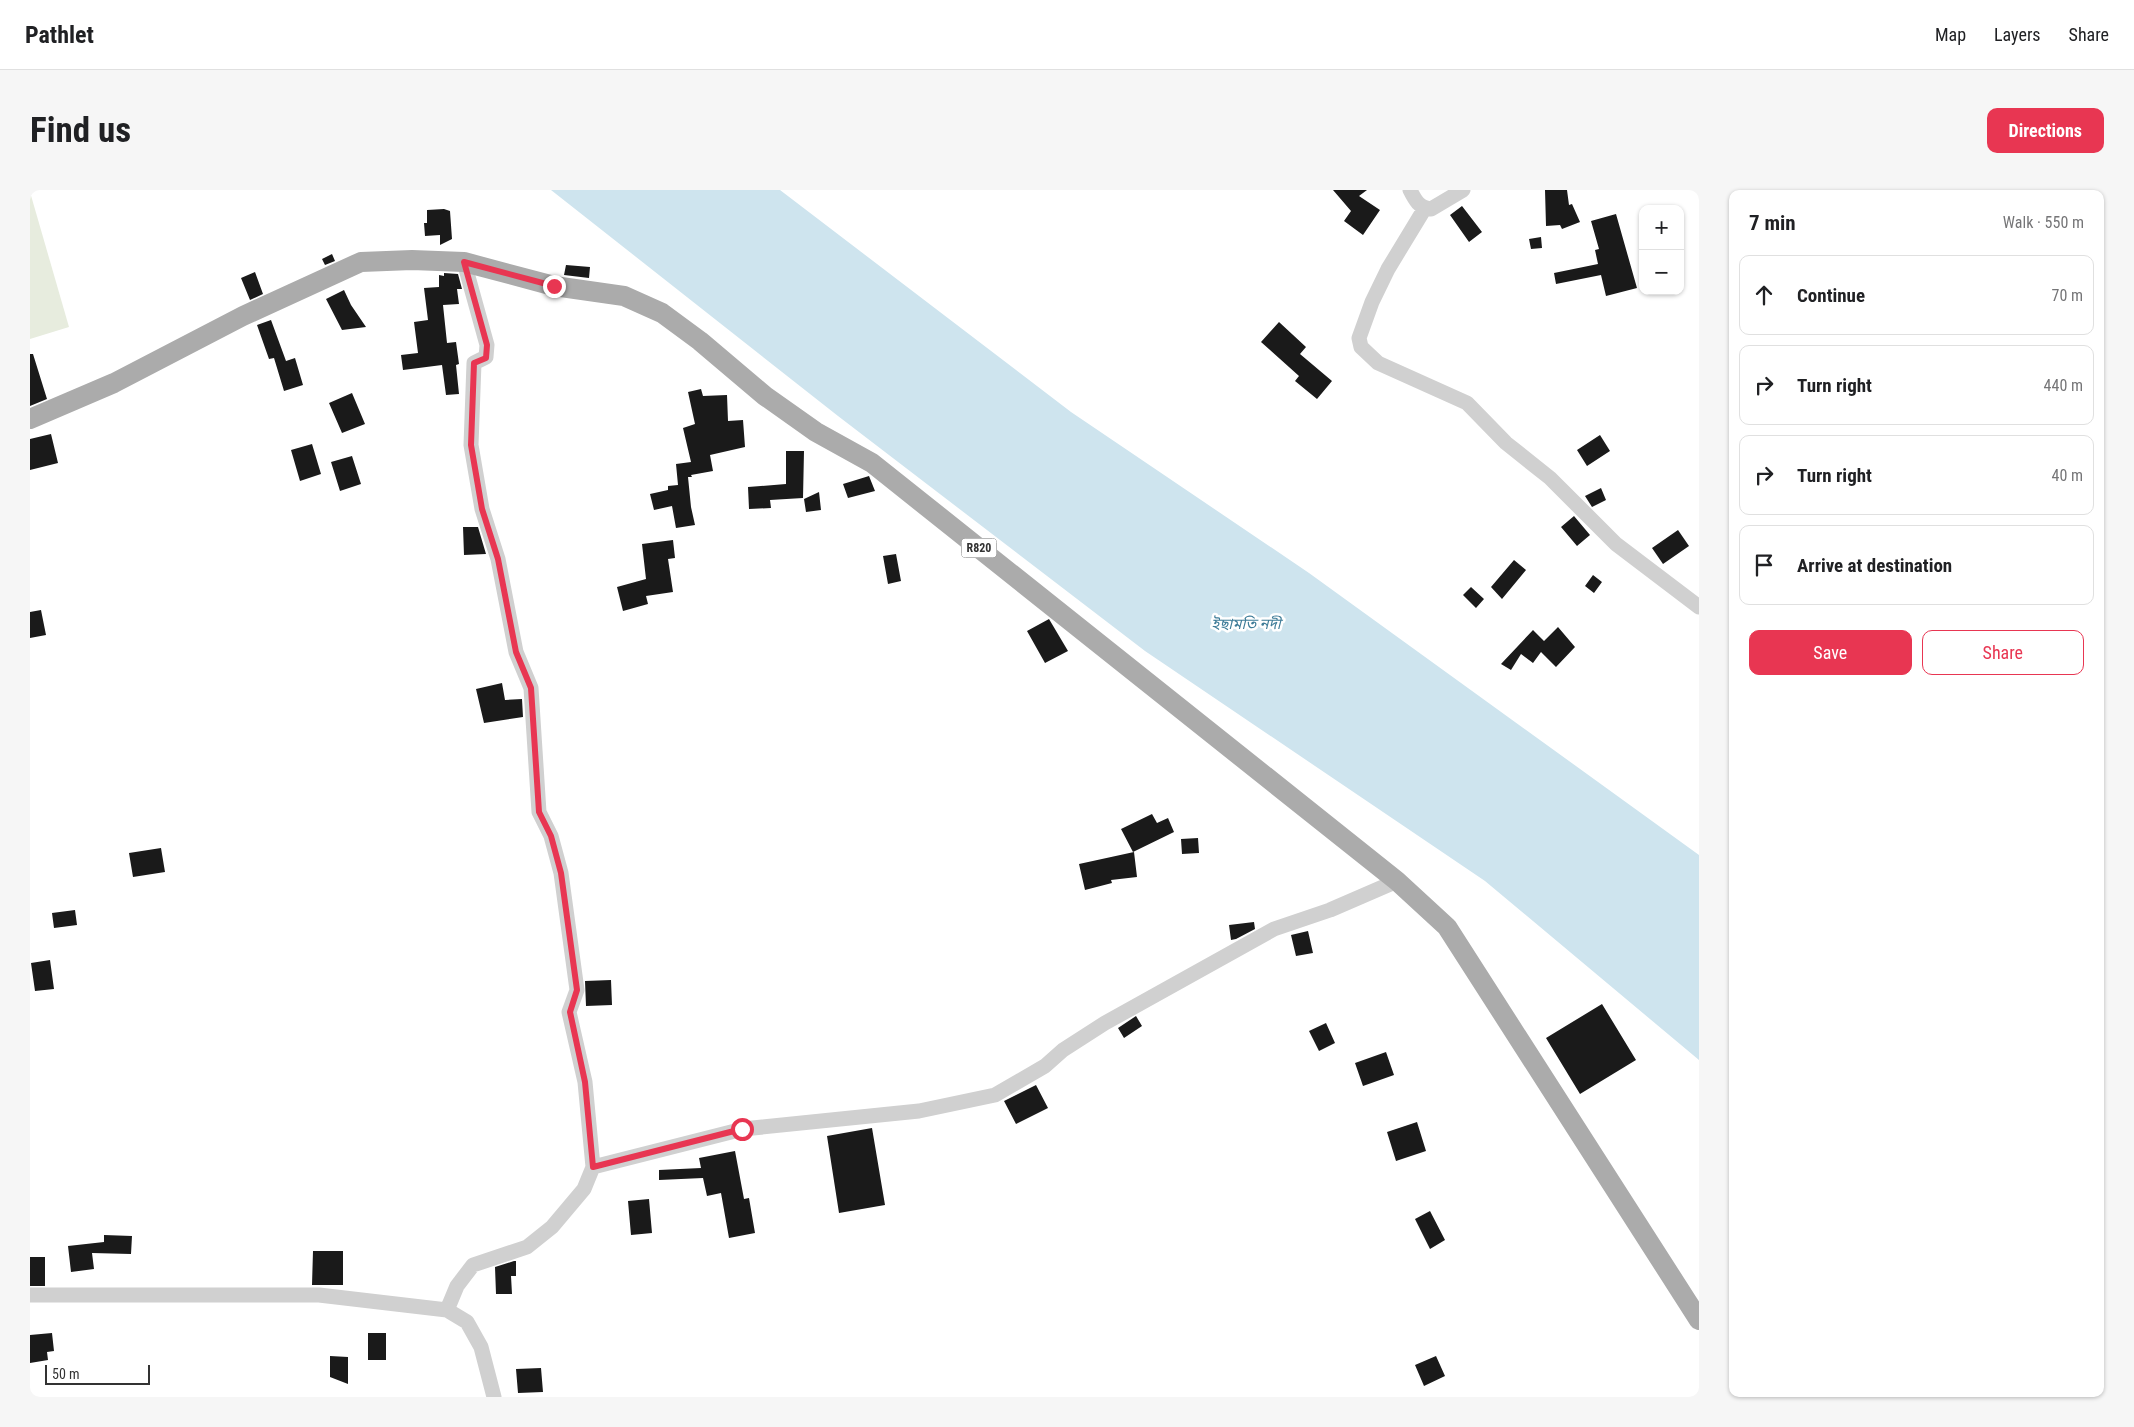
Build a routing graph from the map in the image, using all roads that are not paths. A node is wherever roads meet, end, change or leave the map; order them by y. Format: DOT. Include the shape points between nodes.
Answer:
graph roads {
  1 [pos="1410,190"];
  2 [pos="1463,190"];
  3 [pos="1425,208"];
  4 [pos="464,262"];
  5 [pos="30,419"];
  6 [pos="1699,607"];
  7 [pos="1397,881"];
  8 [pos="593,1167"];
  9 [pos="30,1295"];
  10 [pos="447,1310"];
  11 [pos="1699,1320"];
  12 [pos="494,1397"];
  1 -- 3 [label="street" via="1417,203"];
  2 -- 3 [label="street" via="1431,208"];
  3 -- 6 [label="street" via="1372,302 1359,338 1361,347 1378,363 1467,403 1506,443 1550,478 1616,544"];
  4 -- 5 [label="main road, R820" via="361,262 243,316 114,383"];
  4 -- 7 [label="main road, R820" via="554,286 624,296 662,314 700,341 765,396 816,432 872,464"];
  4 -- 8 [label="street" via="487,345 486,358 474,363 471,445 482,509 498,559 516,652 531,688 539,812 551,836 561,873 577,990 570,1012 585,1082"];
  7 -- 8 [label="street" via="1330,910 1274,929 1105,1023 1063,1050 1045,1066 995,1095 919,1112 742,1129"];
  7 -- 11 [label="main road, R820" via="1447,927"];
  8 -- 10 [label="street" via="584,1189 552,1227 527,1247 474,1265 457,1286"];
  9 -- 10 [label="street" via="319,1295"];
  10 -- 12 [label="street" via="467,1322 481,1347"];
}
